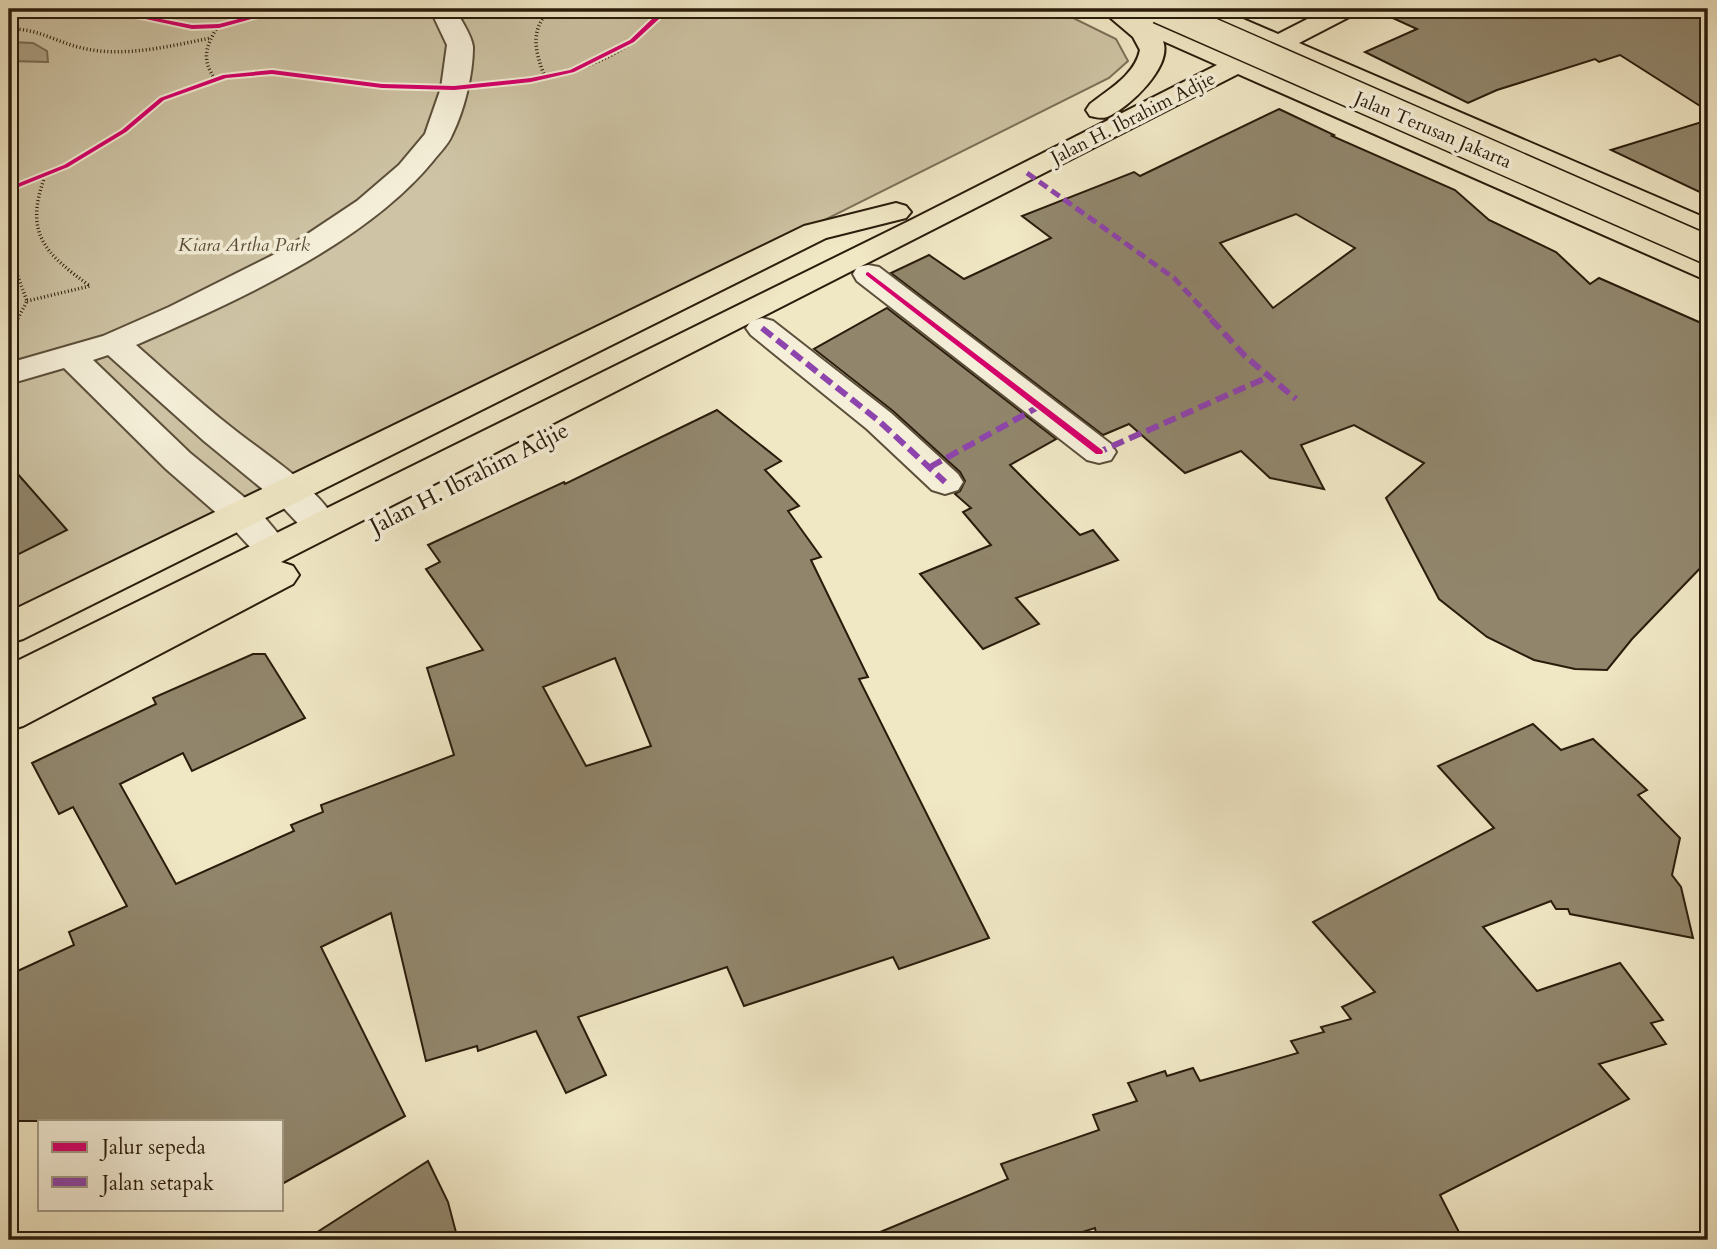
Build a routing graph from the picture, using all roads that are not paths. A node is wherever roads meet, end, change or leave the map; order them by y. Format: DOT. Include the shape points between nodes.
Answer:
graph roads {
  1 [pos="443,9"];
  2 [pos="1159,9"];
  3 [pos="1199,9"];
  4 [pos="1300,9"];
  5 [pos="1117,11"];
  6 [pos="1337,13"];
  7 [pos="1253,32"];
  8 [pos="1278,43"];
  9 [pos="1211,54"];
  10 [pos="1237,65"];
  11 [pos="1343,73"];
  12 [pos="1389,93"];
  13 [pos="1302,94"];
  14 [pos="1112,116"];
  15 [pos="908,220"];
  16 [pos="1708,230"];
  17 [pos="1708,250"];
  18 [pos="1708,272"];
  19 [pos="868,274"];
  20 [pos="762,328"];
  21 [pos="114,343"];
  22 [pos="71,357"];
  23 [pos="9,374"];
  24 [pos="1099,452"];
  25 [pos="945,482"];
  26 [pos="307,509"];
  27 [pos="259,533"];
  28 [pos="9,629"];
  29 [pos="9,664"];
  30 [pos="9,682"];
  31 [pos="9,715"];
  1 -- 21 [label="street" via="460,45 454,88 438,136 409,171 367,207 296,255"];
  2 -- 5 [label="main road"];
  2 -- 17 [label="main road, Jalan Terusan Jakarta, bridge"];
  3 -- 7 [label="main road, Jalan Terusan Jakarta"];
  4 -- 7 [label="main road, Jalan H. Ibrahim Adjie"];
  5 -- 9 [label="main road, Jalan Terusan Jakarta"];
  5 -- 14 [label="main road" via="1151,41 1155,53"];
  6 -- 8 [label="main road, Jalan H. Ibrahim Adjie"];
  6 -- 12 [label="main road" via="1331,38 1353,68"];
  7 -- 8 [label="main road, Jalan Terusan Jakarta"];
  7 -- 9 [label="main road, Jalan H. Ibrahim Adjie"];
  8 -- 10 [label="main road, Jalan H. Ibrahim Adjie"];
  8 -- 11 [label="main road, Jalan Terusan Jakarta"];
  9 -- 10 [label="main road, Jalan Terusan Jakarta"];
  9 -- 14 [label="main road, Jalan H. Ibrahim Adjie"];
  10 -- 13 [label="main road, Jalan Terusan Jakarta"];
  10 -- 14 [label="main road, Jalan H. Ibrahim Adjie"];
  11 -- 12 [label="main road, Jalan Terusan Jakarta"];
  11 -- 13 [label="main road" via="1302,76 1294,82"];
  12 -- 16 [label="main road, Jalan Terusan Jakarta"];
  13 -- 14 [label="main road" via="1225,96"];
  13 -- 18 [label="main road, Jalan Terusan Jakarta"];
  14 -- 15 [label="main road, Jalan H. Ibrahim Adjie"];
  15 -- 19 [label="main road, Jalan H. Ibrahim Adjie"];
  15 -- 26 [label="main road, Jalan H. Ibrahim Adjie"];
  15 -- 26 [label="main road, Jalan H. Ibrahim Adjie" via="815,232"];
  19 -- 20 [label="main road, Jalan H. Ibrahim Adjie"];
  19 -- 24 [label="street"];
  20 -- 25 [label="street" via="842,390"];
  20 -- 31 [label="main road, Jalan H. Ibrahim Adjie"];
  21 -- 22 [label="street"];
  21 -- 26 [label="street"];
  22 -- 23 [label="street"];
  22 -- 27 [label="street"];
  26 -- 27 [label="main road, Jalan H. Ibrahim Adjie"];
  26 -- 27 [label="main road, Jalan H. Ibrahim Adjie"];
  27 -- 28 [label="main road, Jalan H. Ibrahim Adjie"];
  27 -- 29 [label="main road, Jalan H. Ibrahim Adjie"];
  27 -- 30 [label="main road, Jalan H. Ibrahim Adjie"];
}
